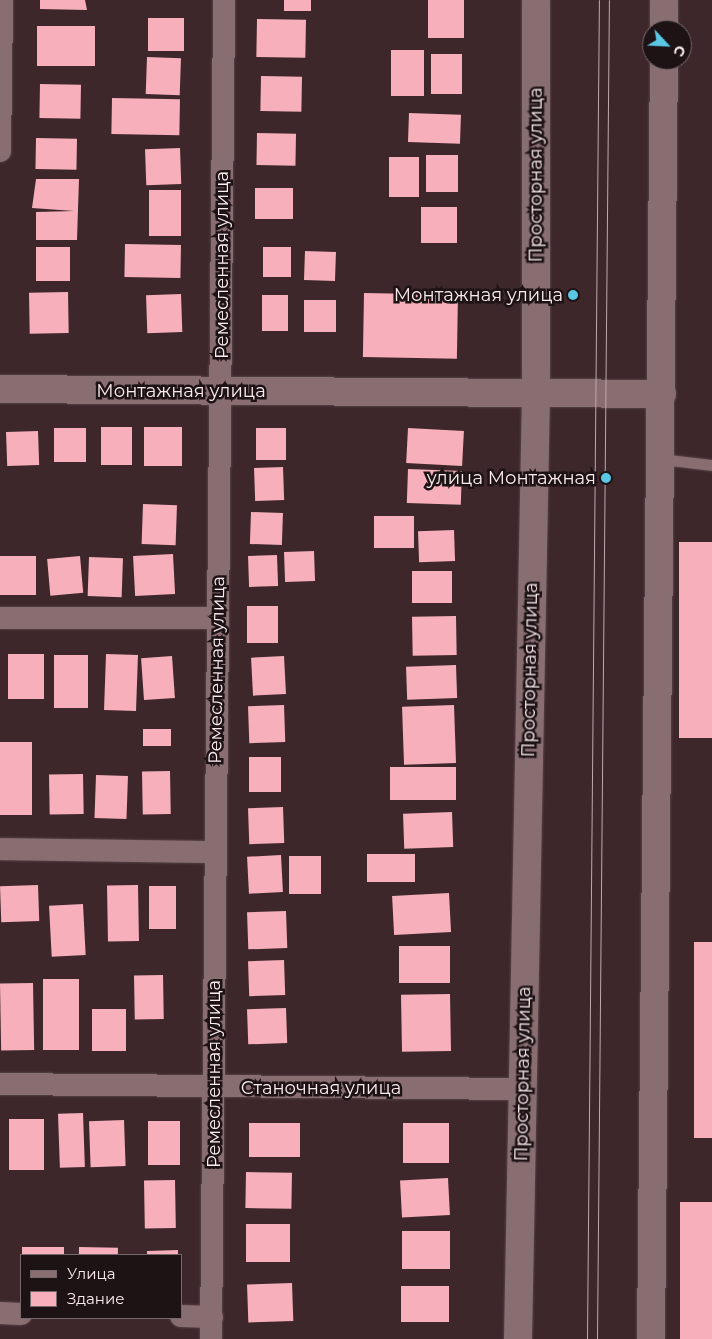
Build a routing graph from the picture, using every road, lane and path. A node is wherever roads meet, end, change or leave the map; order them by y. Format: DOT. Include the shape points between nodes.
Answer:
graph roads {
  1 [pos="2,0"];
  2 [pos="224,0"];
  3 [pos="536,0"];
  4 [pos="664,0"];
  5 [pos="664,20"];
  6 [pos="664,70"];
  7 [pos="0,151"];
  8 [pos="0,389"];
  9 [pos="221,391"];
  10 [pos="536,393"];
  11 [pos="662,394"];
  12 [pos="662,459"];
  13 [pos="712,466"];
  14 [pos="0,618"];
  15 [pos="217,618"];
  16 [pos="0,849"];
  17 [pos="214,852"];
  18 [pos="0,1084"];
  19 [pos="216,1087"];
  20 [pos="522,1089"];
  21 [pos="0,1313"];
  22 [pos="20,1314"];
  23 [pos="182,1316"];
  24 [pos="212,1317"];
  25 [pos="211,1339"];
  26 [pos="518,1339"];
  27 [pos="650,1339"];
  1 -- 7 [label="street"];
  2 -- 9 [label="street, Ремесленная улица"];
  3 -- 10 [label="street, Просторная улица"];
  4 -- 5 [label="street"];
  6 -- 11 [label="street"];
  8 -- 9 [label="street, Монтажная улица"];
  9 -- 10 [label="street, Монтажная улица"];
  9 -- 15 [label="street, Ремесленная улица"];
  10 -- 11 [label="street, Монтажная улица"];
  10 -- 20 [label="street, Просторная улица"];
  11 -- 12 [label="street"];
  12 -- 13 [label="lane"];
  12 -- 27 [label="street"];
  14 -- 15 [label="street"];
  15 -- 17 [label="street, Ремесленная улица"];
  16 -- 17 [label="street"];
  17 -- 19 [label="street, Ремесленная улица"];
  18 -- 19 [label="street, Станочная улица"];
  19 -- 20 [label="street, Станочная улица"];
  19 -- 24 [label="street, Ремесленная улица"];
  20 -- 26 [label="street, Просторная улица"];
  21 -- 22 [label="street"];
  23 -- 24 [label="street"];
  24 -- 25 [label="street, Ремесленная улица"];
}
